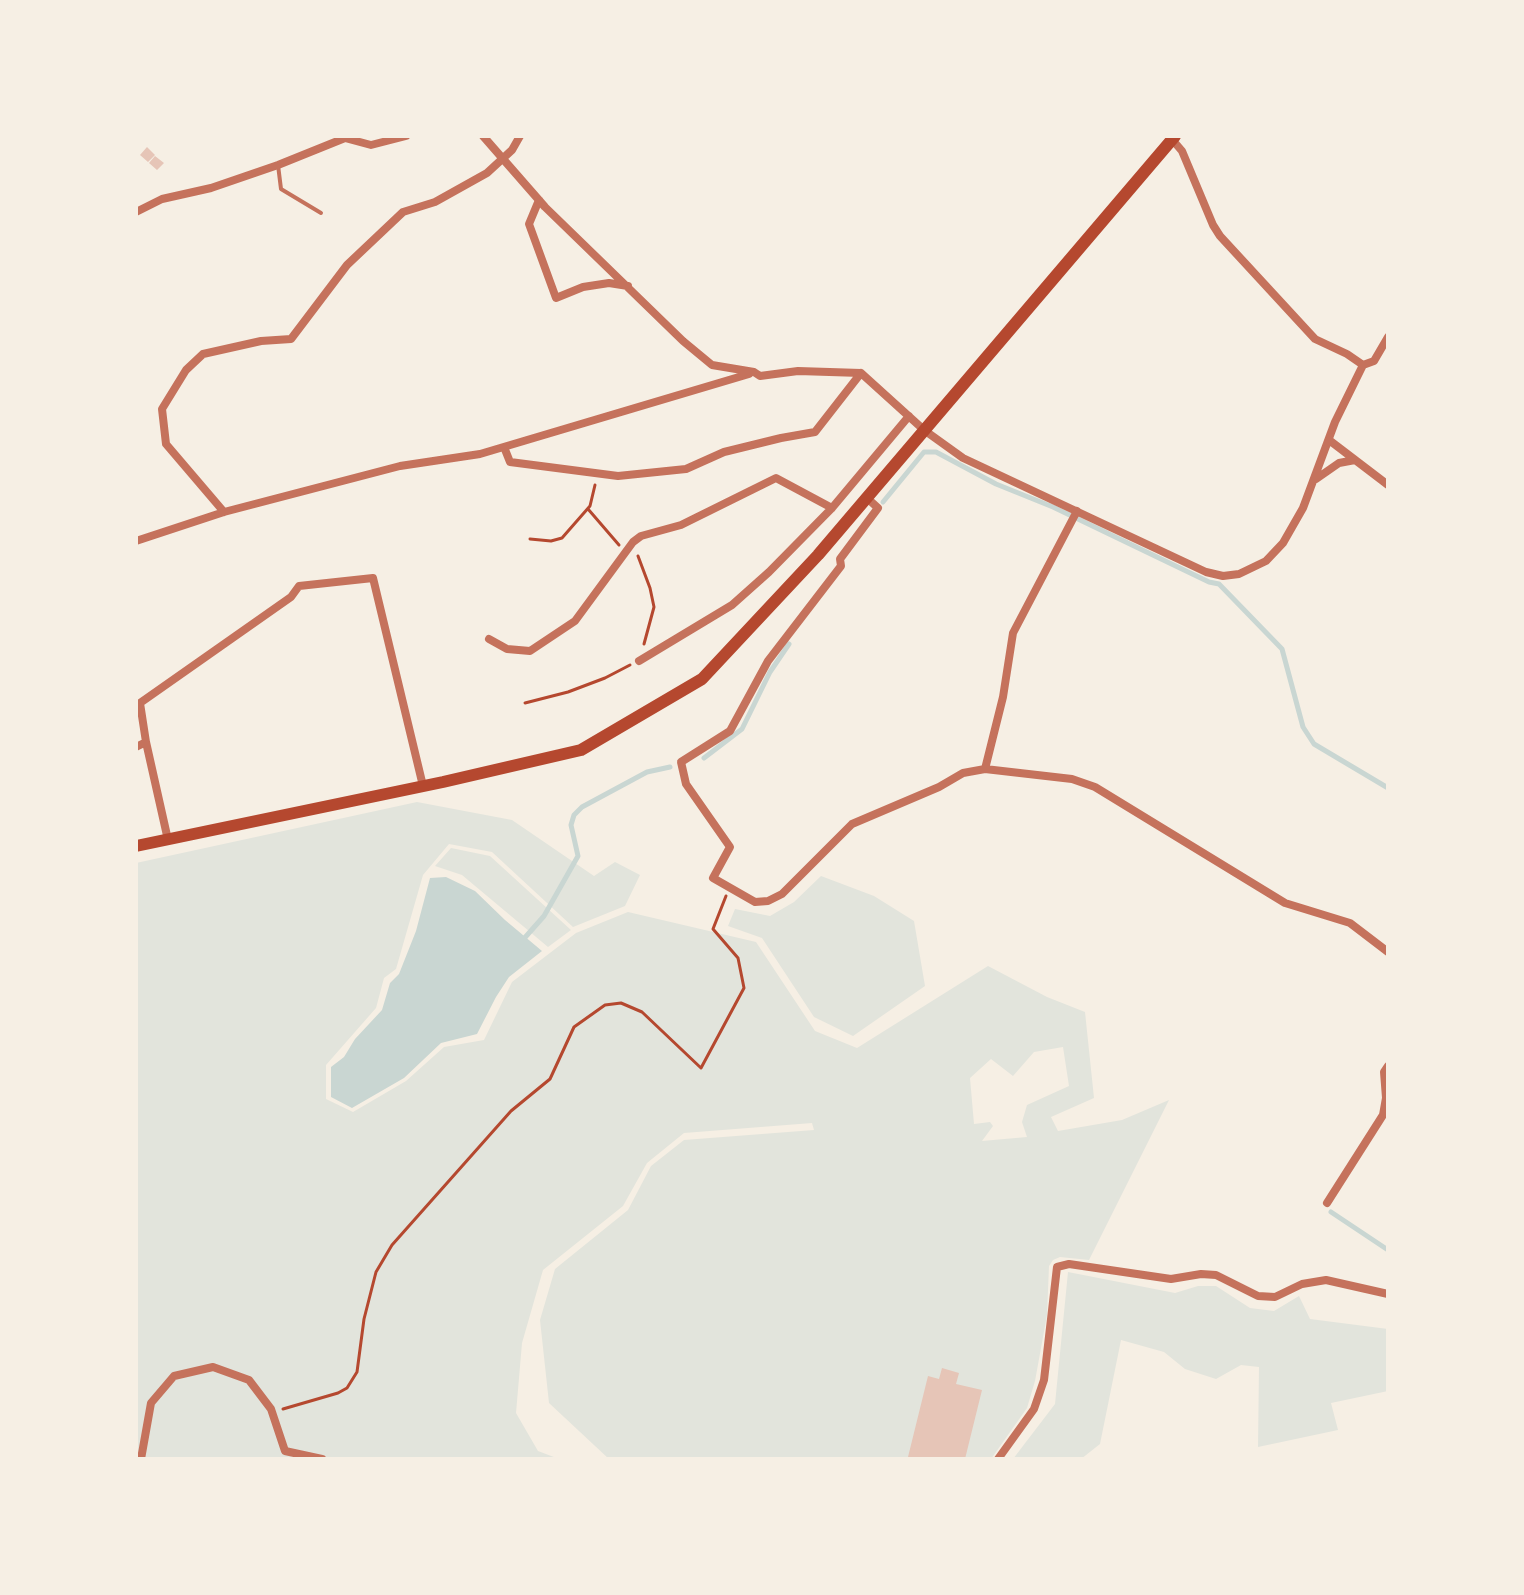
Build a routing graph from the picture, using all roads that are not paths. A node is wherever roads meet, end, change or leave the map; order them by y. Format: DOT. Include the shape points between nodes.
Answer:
graph roads {
  1 [pos="406,136"];
  2 [pos="483,136"];
  3 [pos="520,136"];
  4 [pos="1172,137"];
  5 [pos="504,158"];
  6 [pos="278,165"];
  7 [pos="539,200"];
  8 [pos="136,212"];
  9 [pos="321,213"];
  10 [pos="628,286"];
  11 [pos="1388,337"];
  12 [pos="1363,365"];
  13 [pos="754,372"];
  14 [pos="861,373"];
  15 [pos="909,416"];
  16 [pos="924,430"];
  17 [pos="1329,440"];
  18 [pos="504,447"];
  19 [pos="1355,460"];
  20 [pos="1313,482"];
  21 [pos="1388,485"];
  22 [pos="867,498"];
  23 [pos="832,508"];
  24 [pos="224,512"];
  25 [pos="1075,515"];
  26 [pos="136,541"];
  27 [pos="489,639"];
  28 [pos="639,661"];
  29 [pos="146,742"];
  30 [pos="136,747"];
  31 [pos="985,769"];
  32 [pos="423,786"];
  33 [pos="168,840"];
  34 [pos="136,846"];
  35 [pos="1388,952"];
  36 [pos="1388,1066"];
  37 [pos="1327,1203"];
  38 [pos="1388,1294"];
  39 [pos="141,1459"];
  40 [pos="322,1459"];
  41 [pos="998,1459"];
  1 -- 6 [label="street" via="371,145 345,138"];
  2 -- 5 [label="street"];
  3 -- 5 [label="street"];
  4 -- 12 [label="street" via="1220,236 1315,339"];
  4 -- 16 [label="main road"];
  5 -- 7 [label="street"];
  5 -- 24 [label="street" via="435,202 403,212 347,265 291,339 203,354 186,370 162,409 166,444"];
  6 -- 8 [label="street" via="162,199"];
  6 -- 9 [label="lane" via="281,189"];
  7 -- 10 [label="street"];
  7 -- 10 [label="street" via="529,224 556,298 583,287"];
  10 -- 13 [label="street" via="712,365"];
  11 -- 12 [label="street" via="1374,361"];
  12 -- 17 [label="street"];
  13 -- 14 [label="street"];
  13 -- 18 [label="street"];
  14 -- 15 [label="street"];
  14 -- 18 [label="street" via="815,432 724,452 686,469 598,474 510,462"];
  15 -- 16 [label="street"];
  15 -- 23 [label="street"];
  16 -- 22 [label="main road"];
  16 -- 25 [label="street" via="963,458"];
  17 -- 19 [label="street"];
  17 -- 20 [label="street"];
  18 -- 24 [label="street" via="400,466"];
  19 -- 20 [label="street" via="1339,463"];
  19 -- 21 [label="street"];
  20 -- 25 [label="street" via="1283,543 1266,561 1239,574 1206,572"];
  22 -- 31 [label="street" via="878,508 768,661 730,731 681,762 686,784 730,847 713,878 755,902 775,898 852,824 963,773"];
  22 -- 32 [label="main road" via="702,679 581,750"];
  23 -- 27 [label="street" via="776,478 681,525 641,536 575,621 530,651 507,649"];
  23 -- 28 [label="street" via="732,605"];
  24 -- 26 [label="street"];
  25 -- 31 [label="street" via="1013,633"];
  29 -- 30 [label="street"];
  29 -- 32 [label="street" via="140,703 291,597 299,586 373,578"];
  29 -- 33 [label="street"];
  31 -- 35 [label="street" via="1072,779 1095,787 1285,903 1350,923"];
  32 -- 33 [label="main road"];
  33 -- 34 [label="main road"];
  36 -- 37 [label="street" via="1383,1115"];
  38 -- 41 [label="street" via="1326,1280 1275,1297 1258,1296 1216,1275 1171,1279 1069,1264 1057,1267 1044,1380 1034,1409"];
  39 -- 40 [label="street" via="151,1403 174,1376 213,1367 249,1380 271,1409 285,1451"];
}
